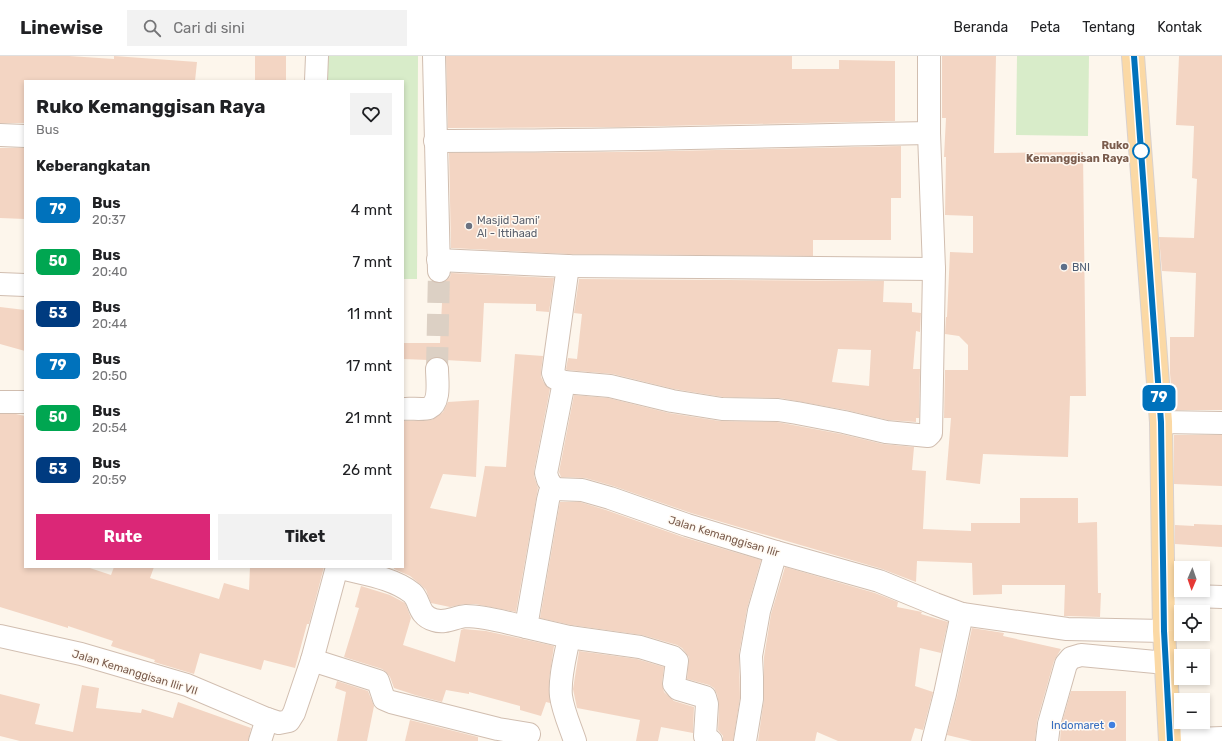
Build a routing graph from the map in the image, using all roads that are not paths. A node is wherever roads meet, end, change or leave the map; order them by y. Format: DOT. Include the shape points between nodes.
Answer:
graph roads {
  1 [pos="317,56"];
  2 [pos="434,56"];
  3 [pos="929,56"];
  4 [pos="1134,56"];
  5 [pos="316,80"];
  6 [pos="929,133"];
  7 [pos="0,135"];
  8 [pos="24,136"];
  9 [pos="435,141"];
  10 [pos="568,266"];
  11 [pos="934,269"];
  12 [pos="0,284"];
  13 [pos="24,285"];
  14 [pos="437,369"];
  15 [pos="564,382"];
  16 [pos="0,402"];
  17 [pos="24,402"];
  18 [pos="404,408"];
  19 [pos="1161,422"];
  20 [pos="1222,423"];
  21 [pos="554,489"];
  22 [pos="776,552"];
  23 [pos="337,568"];
  24 [pos="341,568"];
  25 [pos="1164,595"];
  26 [pos="1222,597"];
  27 [pos="962,614"];
  28 [pos="526,627"];
  29 [pos="1164,631"];
  30 [pos="0,636"];
  31 [pos="569,636"];
  32 [pos="312,660"];
  33 [pos="1166,663"];
  34 [pos="267,719"];
  35 [pos="572,733"];
  36 [pos="529,734"];
  37 [pos="1222,738"];
  38 [pos="1170,740"];
  39 [pos="260,741"];
  40 [pos="711,741"];
  41 [pos="745,741"];
  42 [pos="933,741"];
  43 [pos="1047,741"];
  1 -- 5 [label="street"];
  2 -- 9 [label="street"];
  3 -- 6 [label="street"];
  4 -- 19 [label="main road"];
  6 -- 9 [label="street" via="562,141"];
  6 -- 11 [label="street"];
  7 -- 8 [label="street"];
  9 -- 10 [label="street" via="438,266"];
  10 -- 11 [label="street"];
  10 -- 15 [label="street" via="553,373 555,378"];
  11 -- 15 [label="street" via="931,433 928,436 886,432 778,410 722,409 672,401 610,386"];
  12 -- 13 [label="street"];
  14 -- 18 [label="street" via="437,395 434,403 428,408"];
  15 -- 21 [label="street" via="546,473"];
  16 -- 17 [label="street"];
  19 -- 20 [label="street"];
  19 -- 25 [label="main road"];
  21 -- 22 [label="street, Jalan Kemanggisan Ilir" via="582,490"];
  21 -- 28 [label="street" via="550,492 548,500"];
  22 -- 27 [label="street, Jalan Kemanggisan Ilir" via="879,581"];
  22 -- 41 [label="street" via="759,611 751,656 752,699"];
  23 -- 32 [label="street, Jalan Kemanggisan Ilir VII"];
  24 -- 28 [label="street" via="392,582 406,589 413,594 423,614 433,620 444,622 466,616"];
  25 -- 26 [label="street"];
  25 -- 29 [label="main road"];
  27 -- 29 [label="street, Jalan Kemanggisan Ilir" via="1067,629"];
  27 -- 42 [label="street"];
  28 -- 31 [label="street"];
  29 -- 33 [label="main road"];
  30 -- 34 [label="street, Jalan Kemanggisan Ilir VII" via="81,654 187,685"];
  31 -- 35 [label="street" via="561,695"];
  31 -- 40 [label="street" via="640,647 673,657 677,661 674,684 676,687 705,697 705,736"];
  32 -- 34 [label="street, Jalan Kemanggisan Ilir VII" via="289,721 279,723"];
  32 -- 36 [label="street" via="378,681 384,699 391,702 498,730"];
  33 -- 38 [label="main road"];
  33 -- 43 [label="street" via="1081,655 1071,658 1066,664 1049,724"];
  34 -- 39 [label="street"];
  37 -- 38 [label="street"];
}
